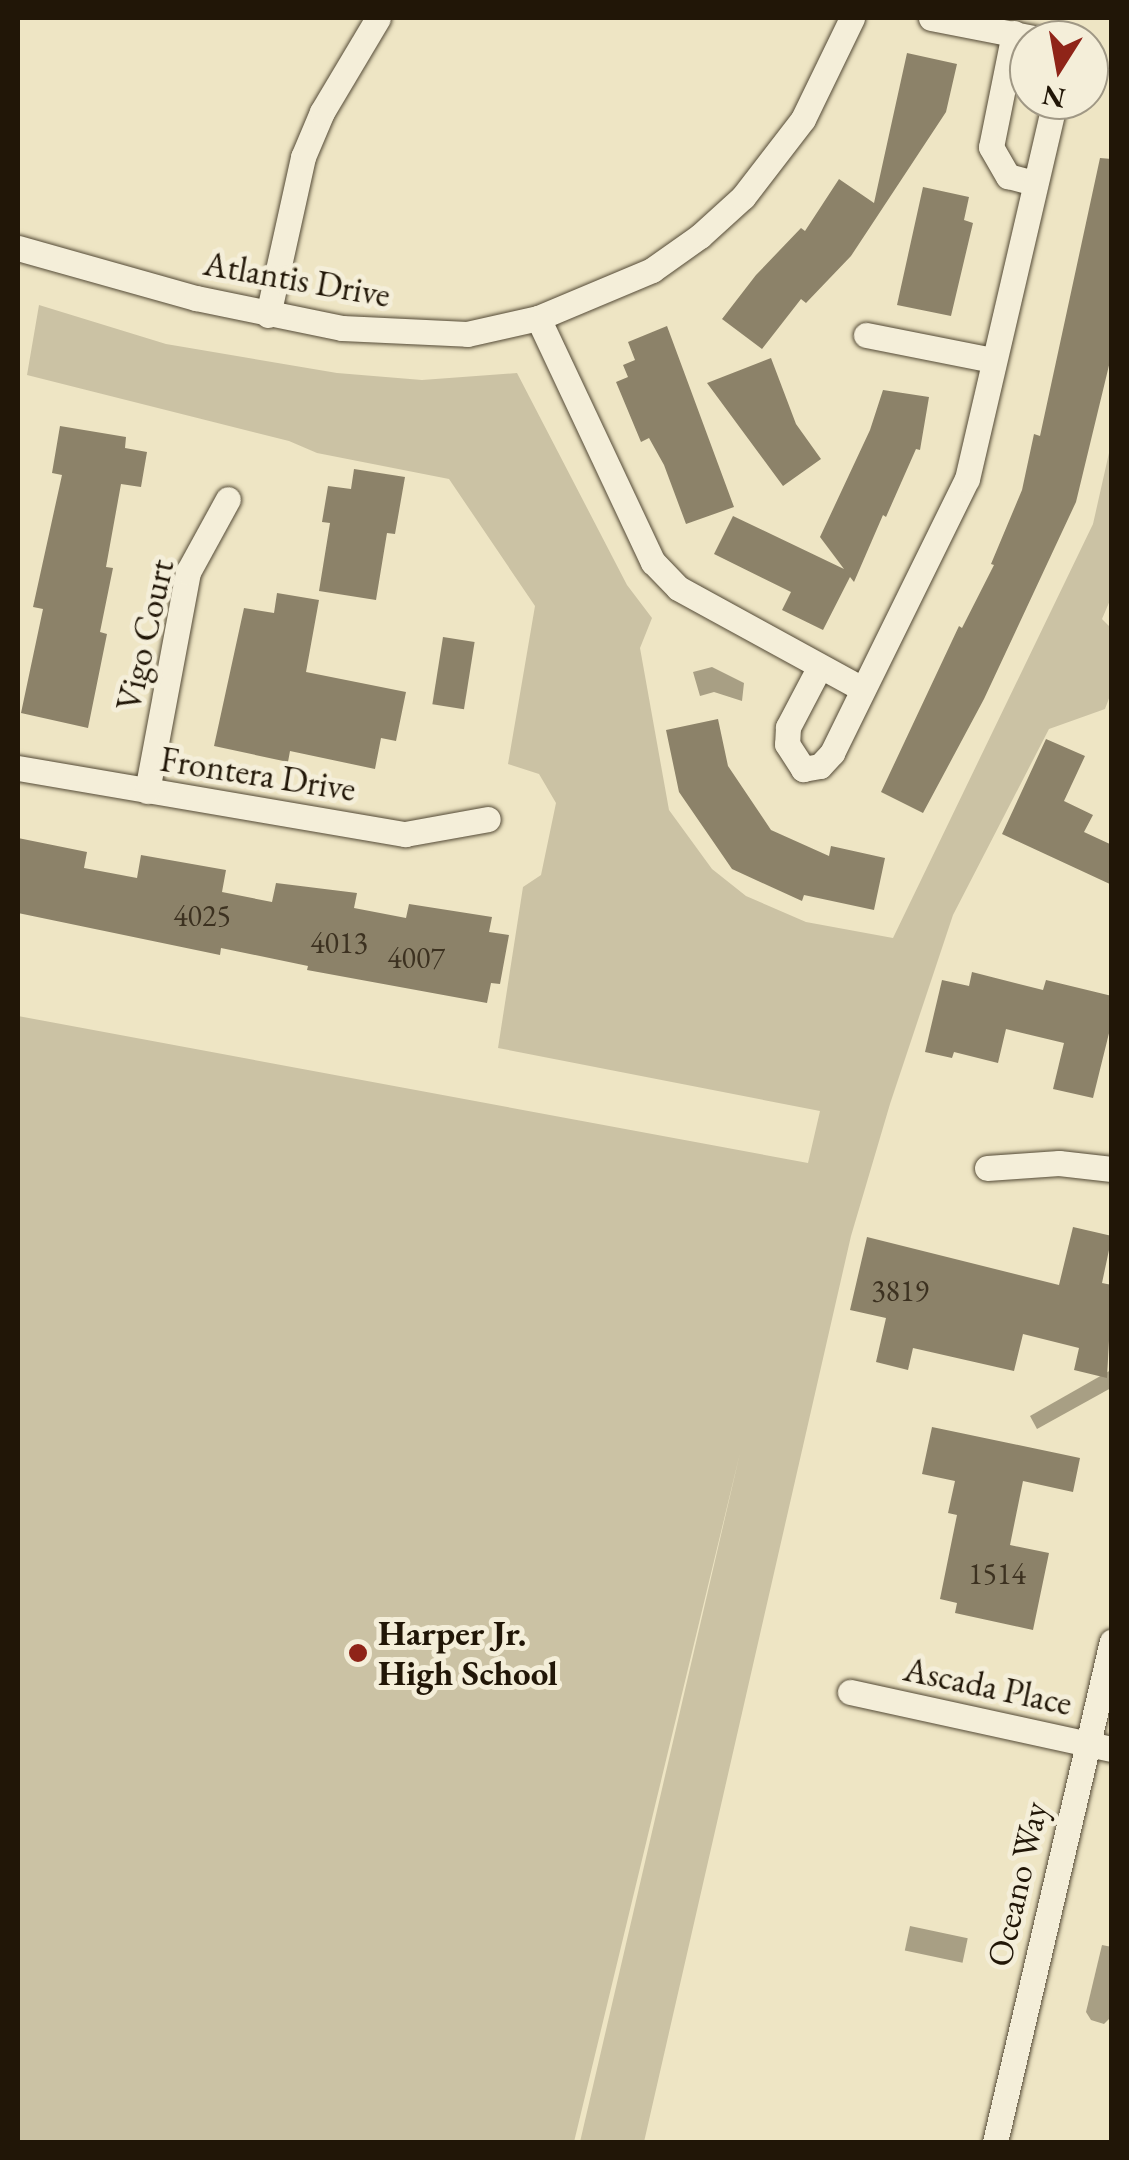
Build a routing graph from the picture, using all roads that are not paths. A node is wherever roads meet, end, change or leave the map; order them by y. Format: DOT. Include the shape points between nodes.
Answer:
graph roads {
  1 [pos="378,18"];
  2 [pos="852,18"];
  3 [pos="931,18"];
  4 [pos="1009,32"];
  5 [pos="1009,59"];
  6 [pos="1049,120"];
  7 [pos="1035,182"];
  8 [pos="18,248"];
  9 [pos="268,315"];
  10 [pos="538,318"];
  11 [pos="866,335"];
  12 [pos="992,360"];
  13 [pos="228,499"];
  14 [pos="819,668"];
  15 [pos="861,688"];
  16 [pos="18,768"];
  17 [pos="148,792"];
  18 [pos="488,820"];
  19 [pos="987,1168"];
  20 [pos="1112,1169"];
  21 [pos="1112,1641"];
  22 [pos="850,1692"];
  23 [pos="1084,1742"];
  24 [pos="1112,1749"];
  25 [pos="995,2142"];
  1 -- 9 [label="street" via="303,157"];
  2 -- 10 [label="street, Atlantis Drive" via="803,120 743,196 652,270"];
  3 -- 4 [label="street"];
  5 -- 7 [label="street" via="992,146 1008,176"];
  6 -- 7 [label="street"];
  7 -- 12 [label="street"];
  8 -- 9 [label="street, Atlantis Drive"];
  9 -- 10 [label="street, Atlantis Drive" via="342,328 467,334"];
  10 -- 14 [label="street" via="653,562 678,588"];
  11 -- 12 [label="street"];
  12 -- 15 [label="street" via="967,479"];
  13 -- 17 [label="street, Vigo Court" via="188,572"];
  14 -- 15 [label="street"];
  14 -- 15 [label="street" via="788,727 786,744 803,768 820,766 832,753"];
  16 -- 17 [label="street, Frontera Drive"];
  17 -- 18 [label="street, Frontera Drive" via="405,834"];
  19 -- 20 [label="street" via="1060,1163"];
  21 -- 23 [label="street, Oceano Way"];
  22 -- 23 [label="street, Ascada Place"];
  23 -- 24 [label="street, Ascada Place"];
  23 -- 25 [label="street, Oceano Way"];
}
